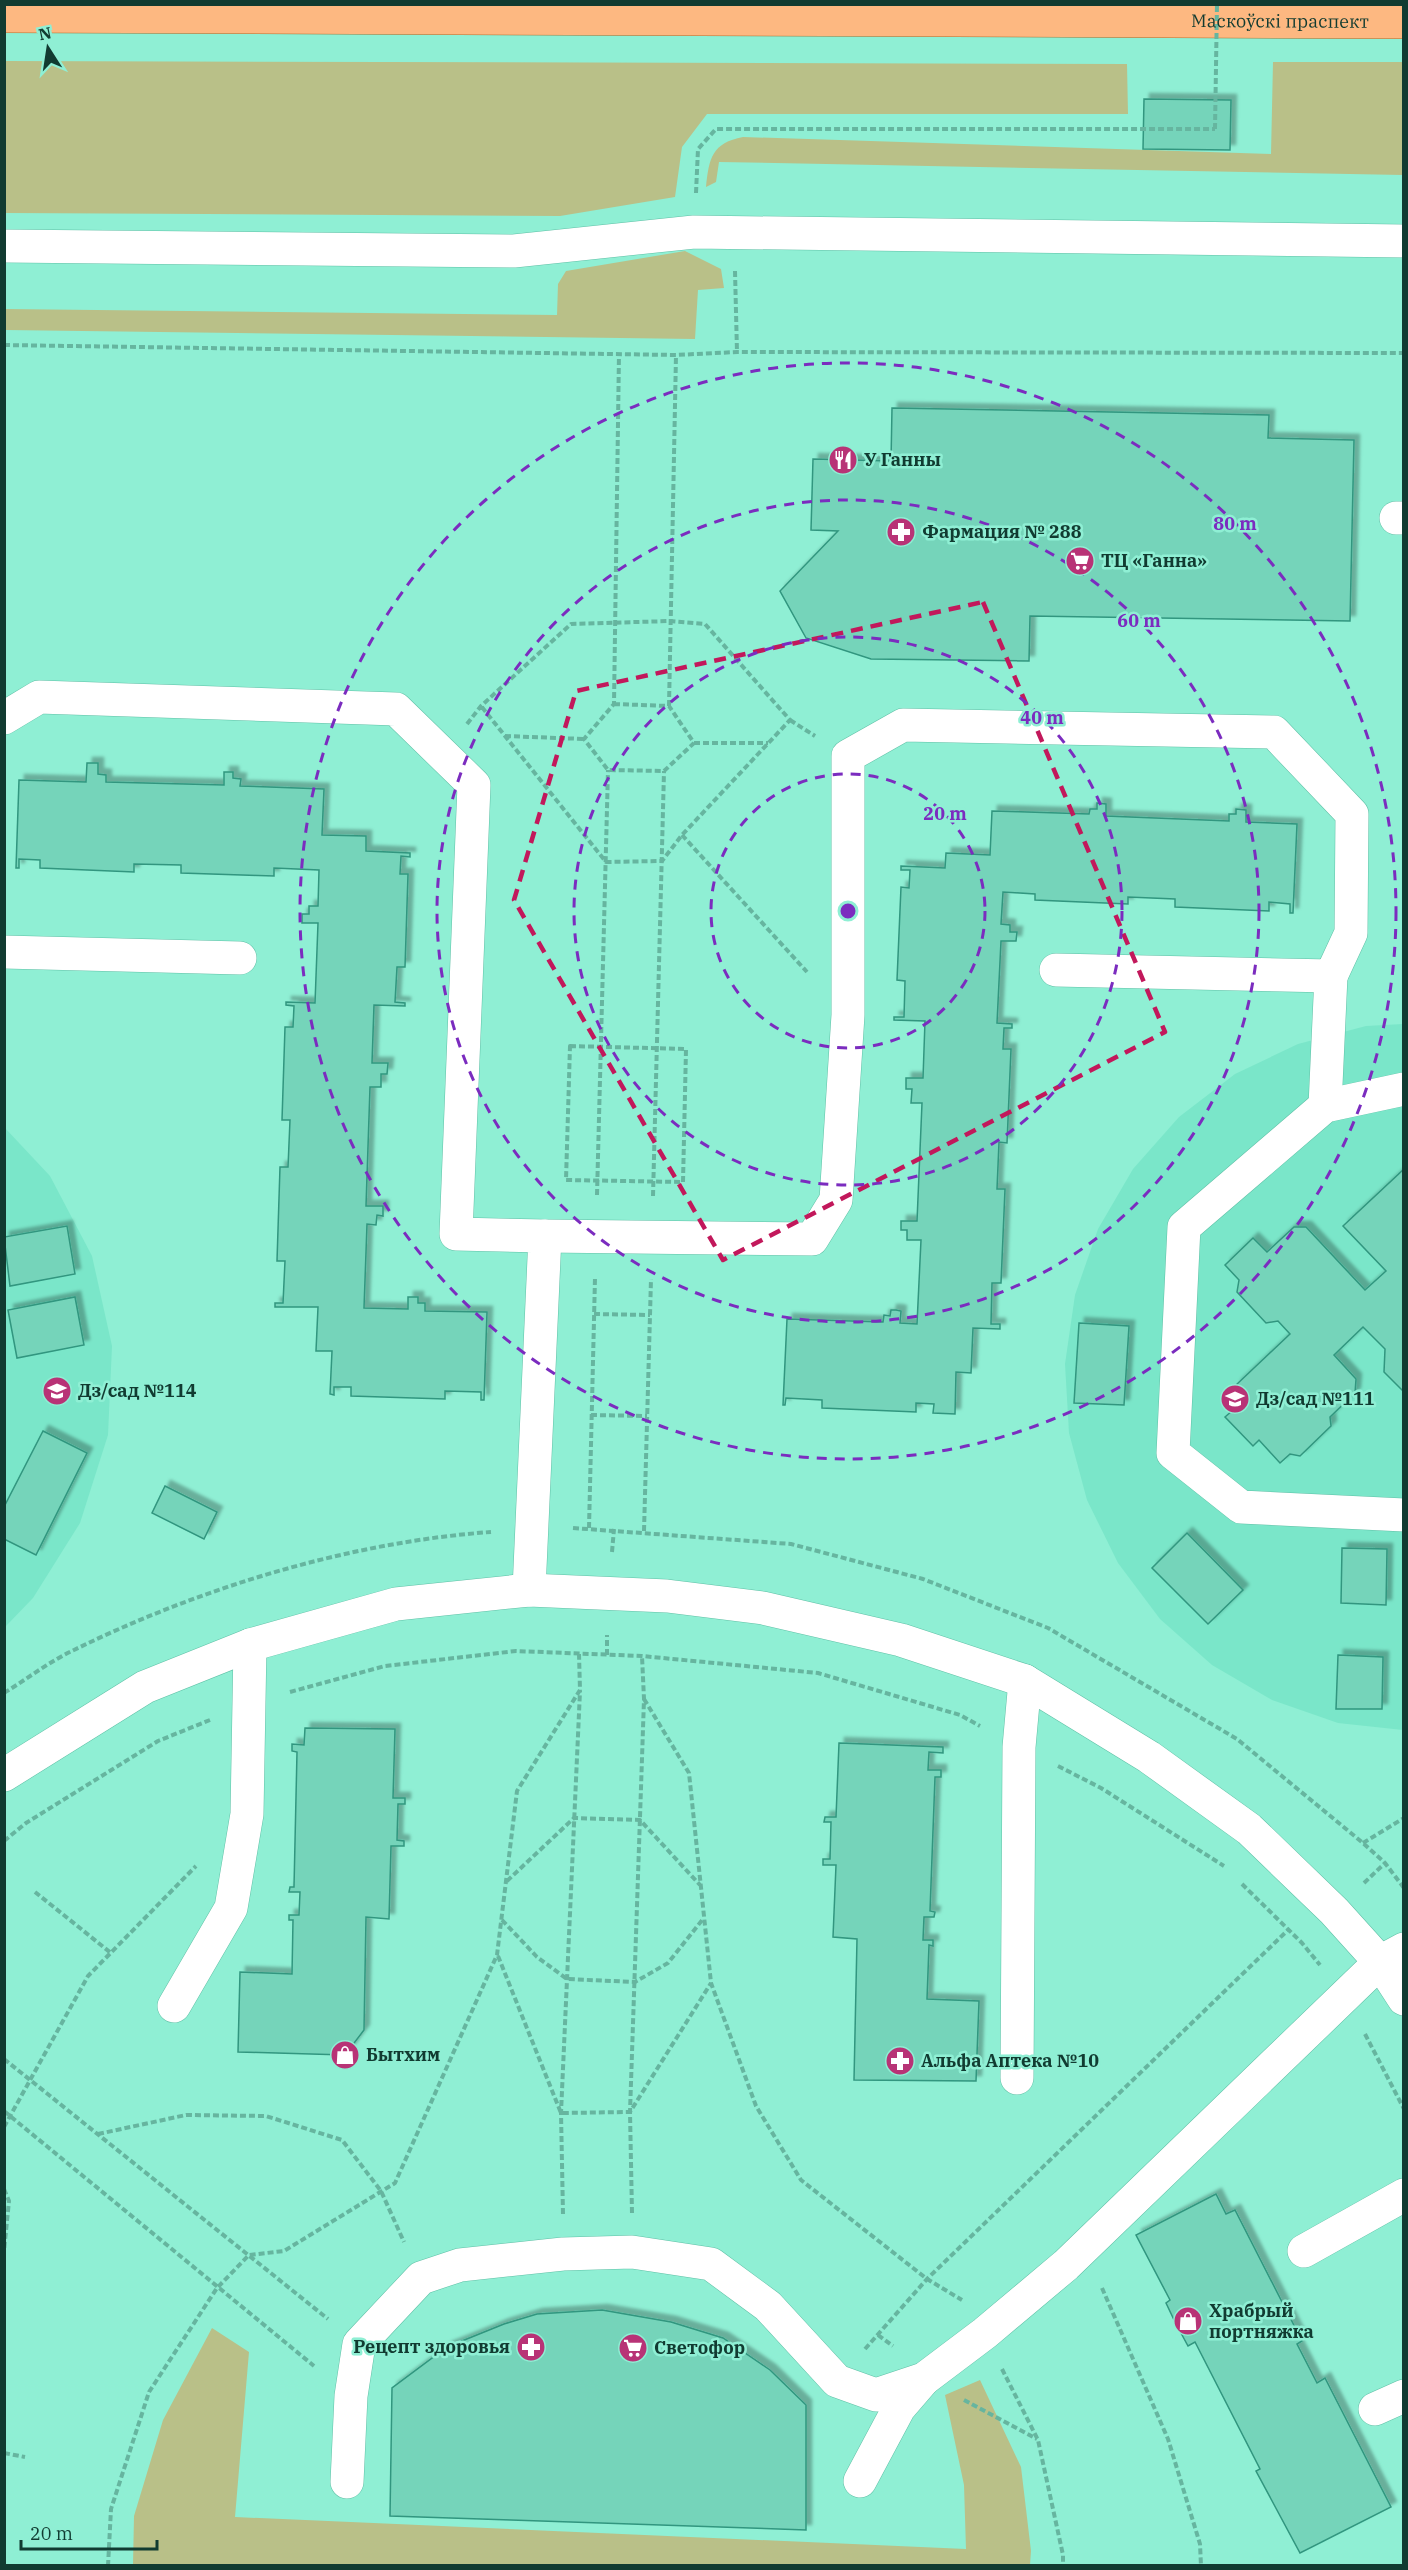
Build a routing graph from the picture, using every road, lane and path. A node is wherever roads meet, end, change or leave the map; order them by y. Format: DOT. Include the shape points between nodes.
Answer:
graph roads {
  1 [pos="1217,4"];
  2 [pos="4,16"];
  3 [pos="1404,22"];
  4 [pos="694,232"];
  5 [pos="1404,242"];
  6 [pos="4,246"];
  7 [pos="4,345"];
  8 [pos="737,352"];
  9 [pos="619,353"];
  10 [pos="1404,353"];
  11 [pos="676,355"];
  12 [pos="670,621"];
  13 [pos="615,623"];
  14 [pos="614,704"];
  15 [pos="669,706"];
  16 [pos="4,718"];
  17 [pos="505,736"];
  18 [pos="584,739"];
  19 [pos="694,743"];
  20 [pos="769,743"];
  21 [pos="608,770"];
  22 [pos="664,771"];
  23 [pos="682,835"];
  24 [pos="662,861"];
  25 [pos="606,862"];
  26 [pos="4,952"];
  27 [pos="240,958"];
  28 [pos="1056,970"];
  29 [pos="1331,976"];
  30 [pos="848,1016"];
  31 [pos="601,1047"];
  32 [pos="657,1048"];
  33 [pos="1404,1089"];
  34 [pos="1325,1106"];
  35 [pos="597,1180"];
  36 [pos="654,1182"];
  37 [pos="545,1236"];
  38 [pos="596,1237"];
  39 [pos="652,1237"];
  40 [pos="594,1314"];
  41 [pos="650,1315"];
  42 [pos="591,1415"];
  43 [pos="647,1416"];
  44 [pos="1404,1515"];
  45 [pos="589,1528"];
  46 [pos="644,1531"];
  47 [pos="529,1590"];
  48 [pos="250,1645"];
  49 [pos="579,1654"];
  50 [pos="642,1656"];
  51 [pos="1025,1681"];
  52 [pos="580,1690"];
  53 [pos="644,1699"];
  54 [pos="248,1704"];
  55 [pos="1019,1747"];
  56 [pos="4,1775"];
  57 [pos="574,1818"];
  58 [pos="1404,1818"];
  59 [pos="640,1820"];
  60 [pos="4,1841"];
  61 [pos="1363,1843"];
  62 [pos="199,1863"];
  63 [pos="1231,1873"];
  64 [pos="1240,1881"];
  65 [pos="506,1882"];
  66 [pos="701,1886"];
  67 [pos="35,1892"];
  68 [pos="704,1918"];
  69 [pos="501,1920"];
  70 [pos="1289,1929"];
  71 [pos="111,1953"];
  72 [pos="497,1955"];
  73 [pos="1392,1955"];
  74 [pos="567,1979"];
  75 [pos="635,1982"];
  76 [pos="711,1983"];
  77 [pos="1344,1996"];
  78 [pos="1404,1999"];
  79 [pos="174,2007"];
  80 [pos="4,2059"];
  81 [pos="1017,2078"];
  82 [pos="29,2079"];
  83 [pos="1404,2109"];
  84 [pos="4,2111"];
  85 [pos="630,2112"];
  86 [pos="561,2113"];
  87 [pos="9,2115"];
  88 [pos="4,2127"];
  89 [pos="98,2134"];
  90 [pos="4,2189"];
  91 [pos="381,2191"];
  92 [pos="1404,2195"];
  93 [pos="4,2250"];
  94 [pos="1305,2251"];
  95 [pos="632,2252"];
  96 [pos="563,2254"];
  97 [pos="249,2255"];
  98 [pos="421,2278"];
  99 [pos="927,2279"];
  100 [pos="1098,2280"];
  101 [pos="217,2288"];
  102 [pos="985,2333"];
  103 [pos="358,2344"];
  104 [pos="924,2379"];
  105 [pos="837,2381"];
  106 [pos="351,2396"];
  107 [pos="1038,2440"];
  108 [pos="4,2453"];
  109 [pos="25,2457"];
  110 [pos="860,2481"];
  111 [pos="347,2482"];
  112 [pos="108,2565"];
  113 [pos="1063,2565"];
  114 [pos="1201,2565"];
  1 -- 4 [label="path, bridge" via="1215,129 716,129 698,149"];
  2 -- 3 [label="main road, Маскоўскі праспект"];
  4 -- 5 [label="street"];
  4 -- 6 [label="street" via="514,251"];
  4 -- 8 [label="path" via="734,267"];
  7 -- 9 [label="path"];
  8 -- 10 [label="path"];
  8 -- 11 [label="path"];
  9 -- 11 [label="path"];
  9 -- 13 [label="path"];
  11 -- 12 [label="path"];
  12 -- 13 [label="path"];
  12 -- 15 [label="path"];
  12 -- 20 [label="path" via="705,624 790,720"];
  13 -- 14 [label="path"];
  13 -- 17 [label="path" via="571,624 481,706"];
  14 -- 15 [label="path"];
  14 -- 18 [label="path"];
  15 -- 19 [label="path"];
  16 -- 37 [label="street" via="39,697 396,709 474,784 456,1234"];
  17 -- 18 [label="path"];
  17 -- 25 [label="path"];
  18 -- 21 [label="path"];
  19 -- 20 [label="path"];
  19 -- 22 [label="path"];
  20 -- 23 [label="path"];
  21 -- 22 [label="path"];
  21 -- 25 [label="path"];
  22 -- 24 [label="path"];
  23 -- 24 [label="path"];
  23 -- 30 [label="path"];
  24 -- 25 [label="path"];
  24 -- 32 [label="path"];
  25 -- 31 [label="path"];
  26 -- 27 [label="street"];
  28 -- 29 [label="street"];
  29 -- 30 [label="street" via="1351,933 1353,814 1274,732 903,725 848,756"];
  29 -- 34 [label="street"];
  30 -- 39 [label="street" via="836,1200 812,1239"];
  31 -- 32 [label="path"];
  31 -- 35 [label="path"];
  31 -- 35 [label="path" via="570,1046 566,1180"];
  32 -- 36 [label="path"];
  32 -- 36 [label="path" via="686,1049 686,1071 683,1182"];
  33 -- 34 [label="street"];
  34 -- 44 [label="street" via="1184,1227 1173,1453 1241,1508"];
  35 -- 36 [label="path"];
  35 -- 38 [label="path"];
  36 -- 39 [label="path"];
  37 -- 38 [label="street"];
  37 -- 47 [label="street"];
  38 -- 39 [label="street"];
  38 -- 40 [label="path"];
  39 -- 41 [label="path"];
  40 -- 41 [label="path"];
  40 -- 42 [label="path"];
  41 -- 43 [label="path"];
  42 -- 43 [label="path"];
  42 -- 45 [label="path"];
  43 -- 46 [label="path"];
  47 -- 48 [label="street" via="396,1604"];
  47 -- 51 [label="street" via="667,1596 763,1608 901,1640"];
  48 -- 54 [label="street"];
  48 -- 56 [label="street" via="145,1687"];
  49 -- 50 [label="path"];
  49 -- 52 [label="path"];
  49 -- 54 [label="path" via="516,1651 385,1666"];
  50 -- 53 [label="path"];
  50 -- 55 [label="path" via="818,1673 960,1715"];
  51 -- 55 [label="street"];
  51 -- 73 [label="street" via="1149,1757 1249,1829 1334,1911"];
  52 -- 57 [label="path"];
  52 -- 65 [label="path" via="518,1791"];
  53 -- 59 [label="path"];
  53 -- 66 [label="path" via="688,1773"];
  54 -- 60 [label="path" via="158,1741 26,1823"];
  54 -- 79 [label="street" via="247,1814 231,1908"];
  55 -- 63 [label="path" via="1101,1788 1223,1864"];
  55 -- 81 [label="street"];
  57 -- 59 [label="path"];
  57 -- 65 [label="path"];
  57 -- 74 [label="path"];
  58 -- 61 [label="path"];
  59 -- 66 [label="path"];
  59 -- 75 [label="path"];
  62 -- 71 [label="path"];
  64 -- 70 [label="path"];
  65 -- 69 [label="path"];
  66 -- 68 [label="path"];
  67 -- 71 [label="path"];
  68 -- 75 [label="path" via="668,1963"];
  68 -- 76 [label="path"];
  69 -- 72 [label="path"];
  69 -- 74 [label="path" via="537,1957"];
  70 -- 77 [label="path"];
  70 -- 99 [label="path"];
  71 -- 82 [label="path" via="88,1976"];
  72 -- 86 [label="path"];
  72 -- 91 [label="path" via="395,2183"];
  73 -- 77 [label="street"];
  73 -- 78 [label="street"];
  74 -- 75 [label="path"];
  74 -- 86 [label="path"];
  75 -- 85 [label="path"];
  76 -- 85 [label="path"];
  76 -- 99 [label="path" via="756,2106 801,2180"];
  77 -- 83 [label="path"];
  77 -- 102 [label="street" via="1066,2265"];
  80 -- 82 [label="path"];
  82 -- 87 [label="path"];
  82 -- 89 [label="path"];
  84 -- 87 [label="path"];
  85 -- 86 [label="path"];
  85 -- 95 [label="path"];
  86 -- 96 [label="path"];
  87 -- 88 [label="path"];
  87 -- 101 [label="path"];
  89 -- 91 [label="path" via="186,2115 266,2116 342,2140"];
  89 -- 97 [label="path"];
  90 -- 93 [label="path" via="9,2201"];
  91 -- 97 [label="path" via="284,2252"];
  91 -- 98 [label="path"];
  92 -- 94 [label="street"];
  95 -- 96 [label="street"];
  95 -- 105 [label="street" via="711,2264 768,2306"];
  96 -- 98 [label="street" via="460,2265"];
  97 -- 101 [label="path"];
  97 -- 103 [label="path"];
  98 -- 103 [label="street"];
  99 -- 102 [label="path" via="964,2302"];
  99 -- 105 [label="path"];
  100 -- 114 [label="path" via="1168,2439 1200,2544"];
  101 -- 106 [label="path"];
  101 -- 112 [label="path" via="150,2391 111,2509"];
  102 -- 104 [label="street"];
  102 -- 107 [label="path"];
  103 -- 106 [label="street"];
  104 -- 105 [label="street" via="876,2396"];
  104 -- 107 [label="path"];
  104 -- 110 [label="street" via="899,2408"];
  106 -- 111 [label="street"];
  107 -- 113 [label="path"];
  108 -- 109 [label="path"];
}
